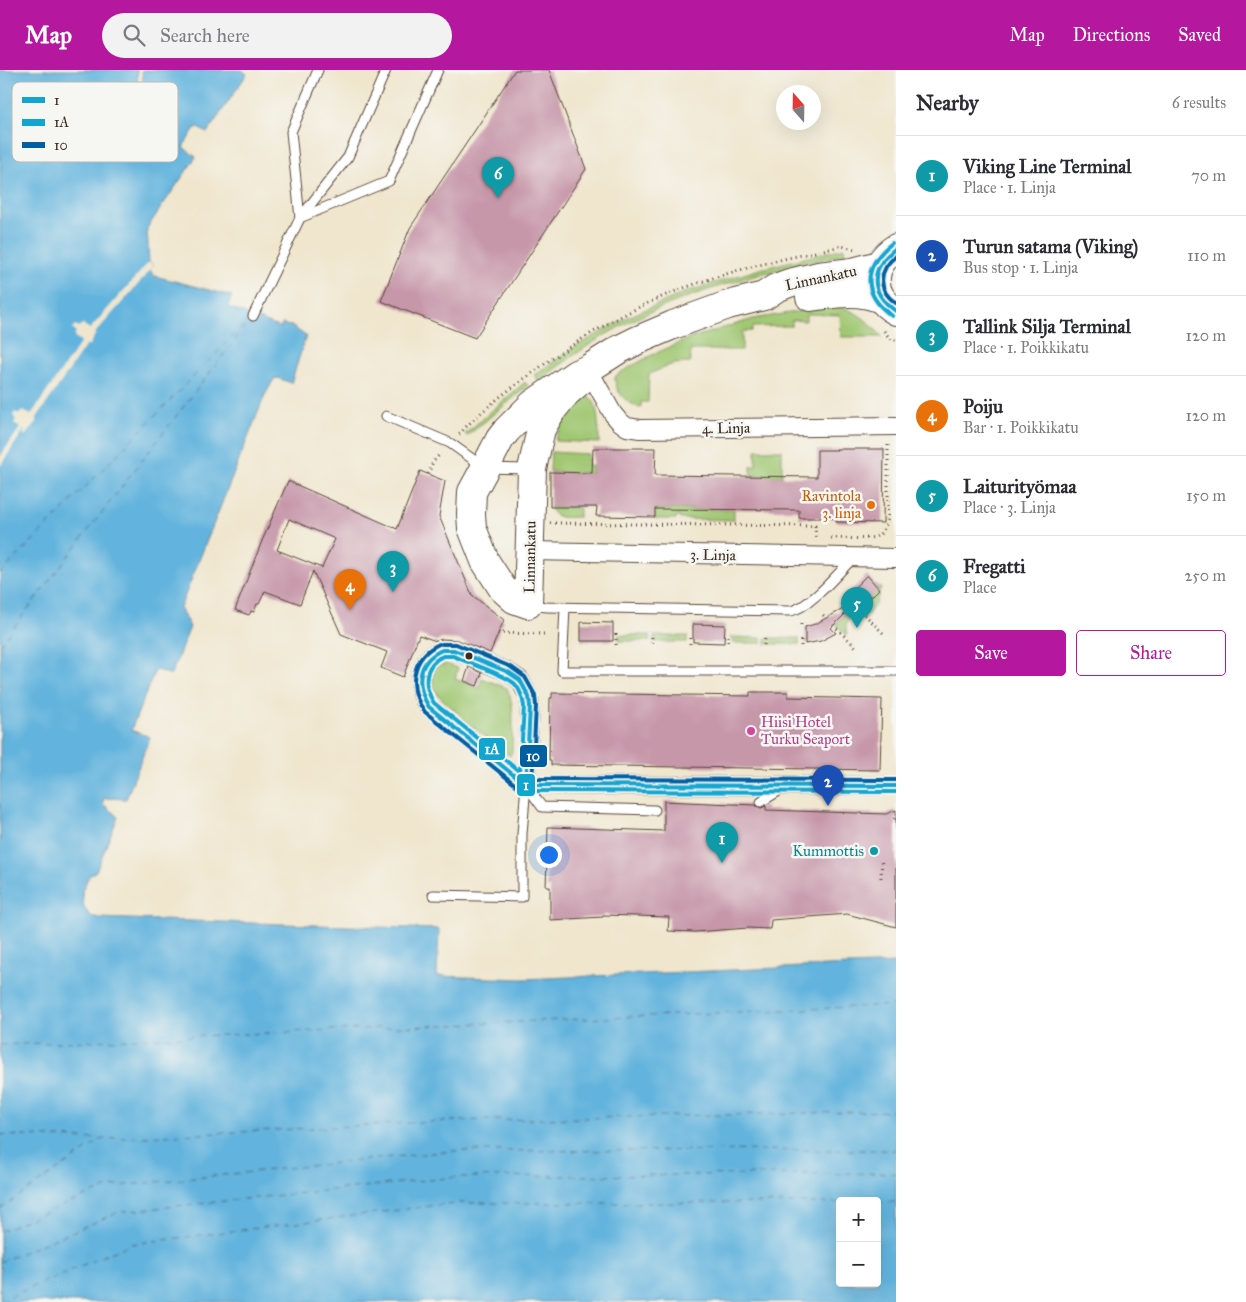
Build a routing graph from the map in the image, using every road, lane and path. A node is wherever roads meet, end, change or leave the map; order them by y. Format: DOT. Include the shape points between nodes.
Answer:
graph roads {
  1 [pos="318,70"];
  2 [pos="386,70"];
  3 [pos="438,70"];
  4 [pos="300,218"];
  5 [pos="888,256"];
  6 [pos="764,296"];
  7 [pos="888,305"];
  8 [pos="254,316"];
  9 [pos="891,340"];
  10 [pos="896,340"];
  11 [pos="588,369"];
  12 [pos="386,416"];
  13 [pos="896,426"];
  14 [pos="888,441"];
  15 [pos="485,468"];
  16 [pos="532,469"];
  17 [pos="547,523"];
  18 [pos="530,551"];
  19 [pos="854,557"];
  20 [pos="896,558"];
  21 [pos="528,604"];
  22 [pos="854,604"];
  23 [pos="565,607"];
  24 [pos="833,625"];
  25 [pos="498,633"];
  26 [pos="884,633"];
  27 [pos="544,634"];
  28 [pos="616,634"];
  29 [pos="652,635"];
  30 [pos="690,635"];
  31 [pos="728,636"];
  32 [pos="765,636"];
  33 [pos="801,637"];
  34 [pos="652,643"];
  35 [pos="690,644"];
  36 [pos="616,645"];
  37 [pos="728,645"];
  38 [pos="764,645"];
  39 [pos="801,646"];
  40 [pos="856,647"];
  41 [pos="896,671"];
  42 [pos="526,785"];
  43 [pos="788,785"];
  44 [pos="896,786"];
  45 [pos="761,802"];
  46 [pos="655,810"];
  47 [pos="882,859"];
  48 [pos="881,878"];
  49 [pos="433,895"];
  1 -- 4 [label="lane" via="291,132"];
  2 -- 4 [label="lane" via="348,156"];
  3 -- 4 [label="lane" via="389,181"];
  4 -- 8 [label="lane"];
  5 -- 6 [label="main road, Linnankatu" via="853,272 789,283"];
  5 -- 7 [label="main road" via="876,276 876,288"];
  6 -- 7 [label="main road, Linnankatu" via="792,299 844,292 864,294"];
  6 -- 11 [label="main road, Linnankatu" via="647,336"];
  9 -- 10 [label="path"];
  11 -- 13 [label="street, 4. Linja" via="613,414 627,427 640,430"];
  11 -- 15 [label="main road, Linnankatu" via="576,374 524,412 500,439"];
  11 -- 16 [label="main road, Linnankatu" via="540,429"];
  12 -- 15 [label="lane" via="450,443"];
  14 -- 17 [label="path" via="888,519 877,536 870,538 816,538 815,526"];
  15 -- 16 [label="lane"];
  15 -- 21 [label="main road, Linnankatu" via="472,492 472,528 485,562 503,589 514,599"];
  16 -- 18 [label="main road, Linnankatu"];
  18 -- 19 [label="street, 3. Linja"];
  18 -- 21 [label="main road, Linnankatu"];
  19 -- 20 [label="street, 3. Linja"];
  19 -- 23 [label="lane" via="810,602 791,611"];
  21 -- 23 [label="lane"];
  22 -- 26 [label="path"];
  23 -- 41 [label="lane" via="562,671"];
  24 -- 40 [label="path"];
  25 -- 27 [label="path"];
  28 -- 36 [label="path"];
  29 -- 34 [label="path"];
  30 -- 35 [label="path"];
  31 -- 37 [label="path"];
  32 -- 38 [label="path"];
  33 -- 39 [label="path"];
  42 -- 42 [label="street" via="530,706 520,680 454,650 435,652 422,670 421,691 429,707"];
  42 -- 43 [label="street"];
  42 -- 46 [label="lane" via="542,807"];
  42 -- 49 [label="lane" via="522,897"];
  43 -- 44 [label="street"];
  43 -- 45 [label="lane"];
  47 -- 48 [label="path"];
}
